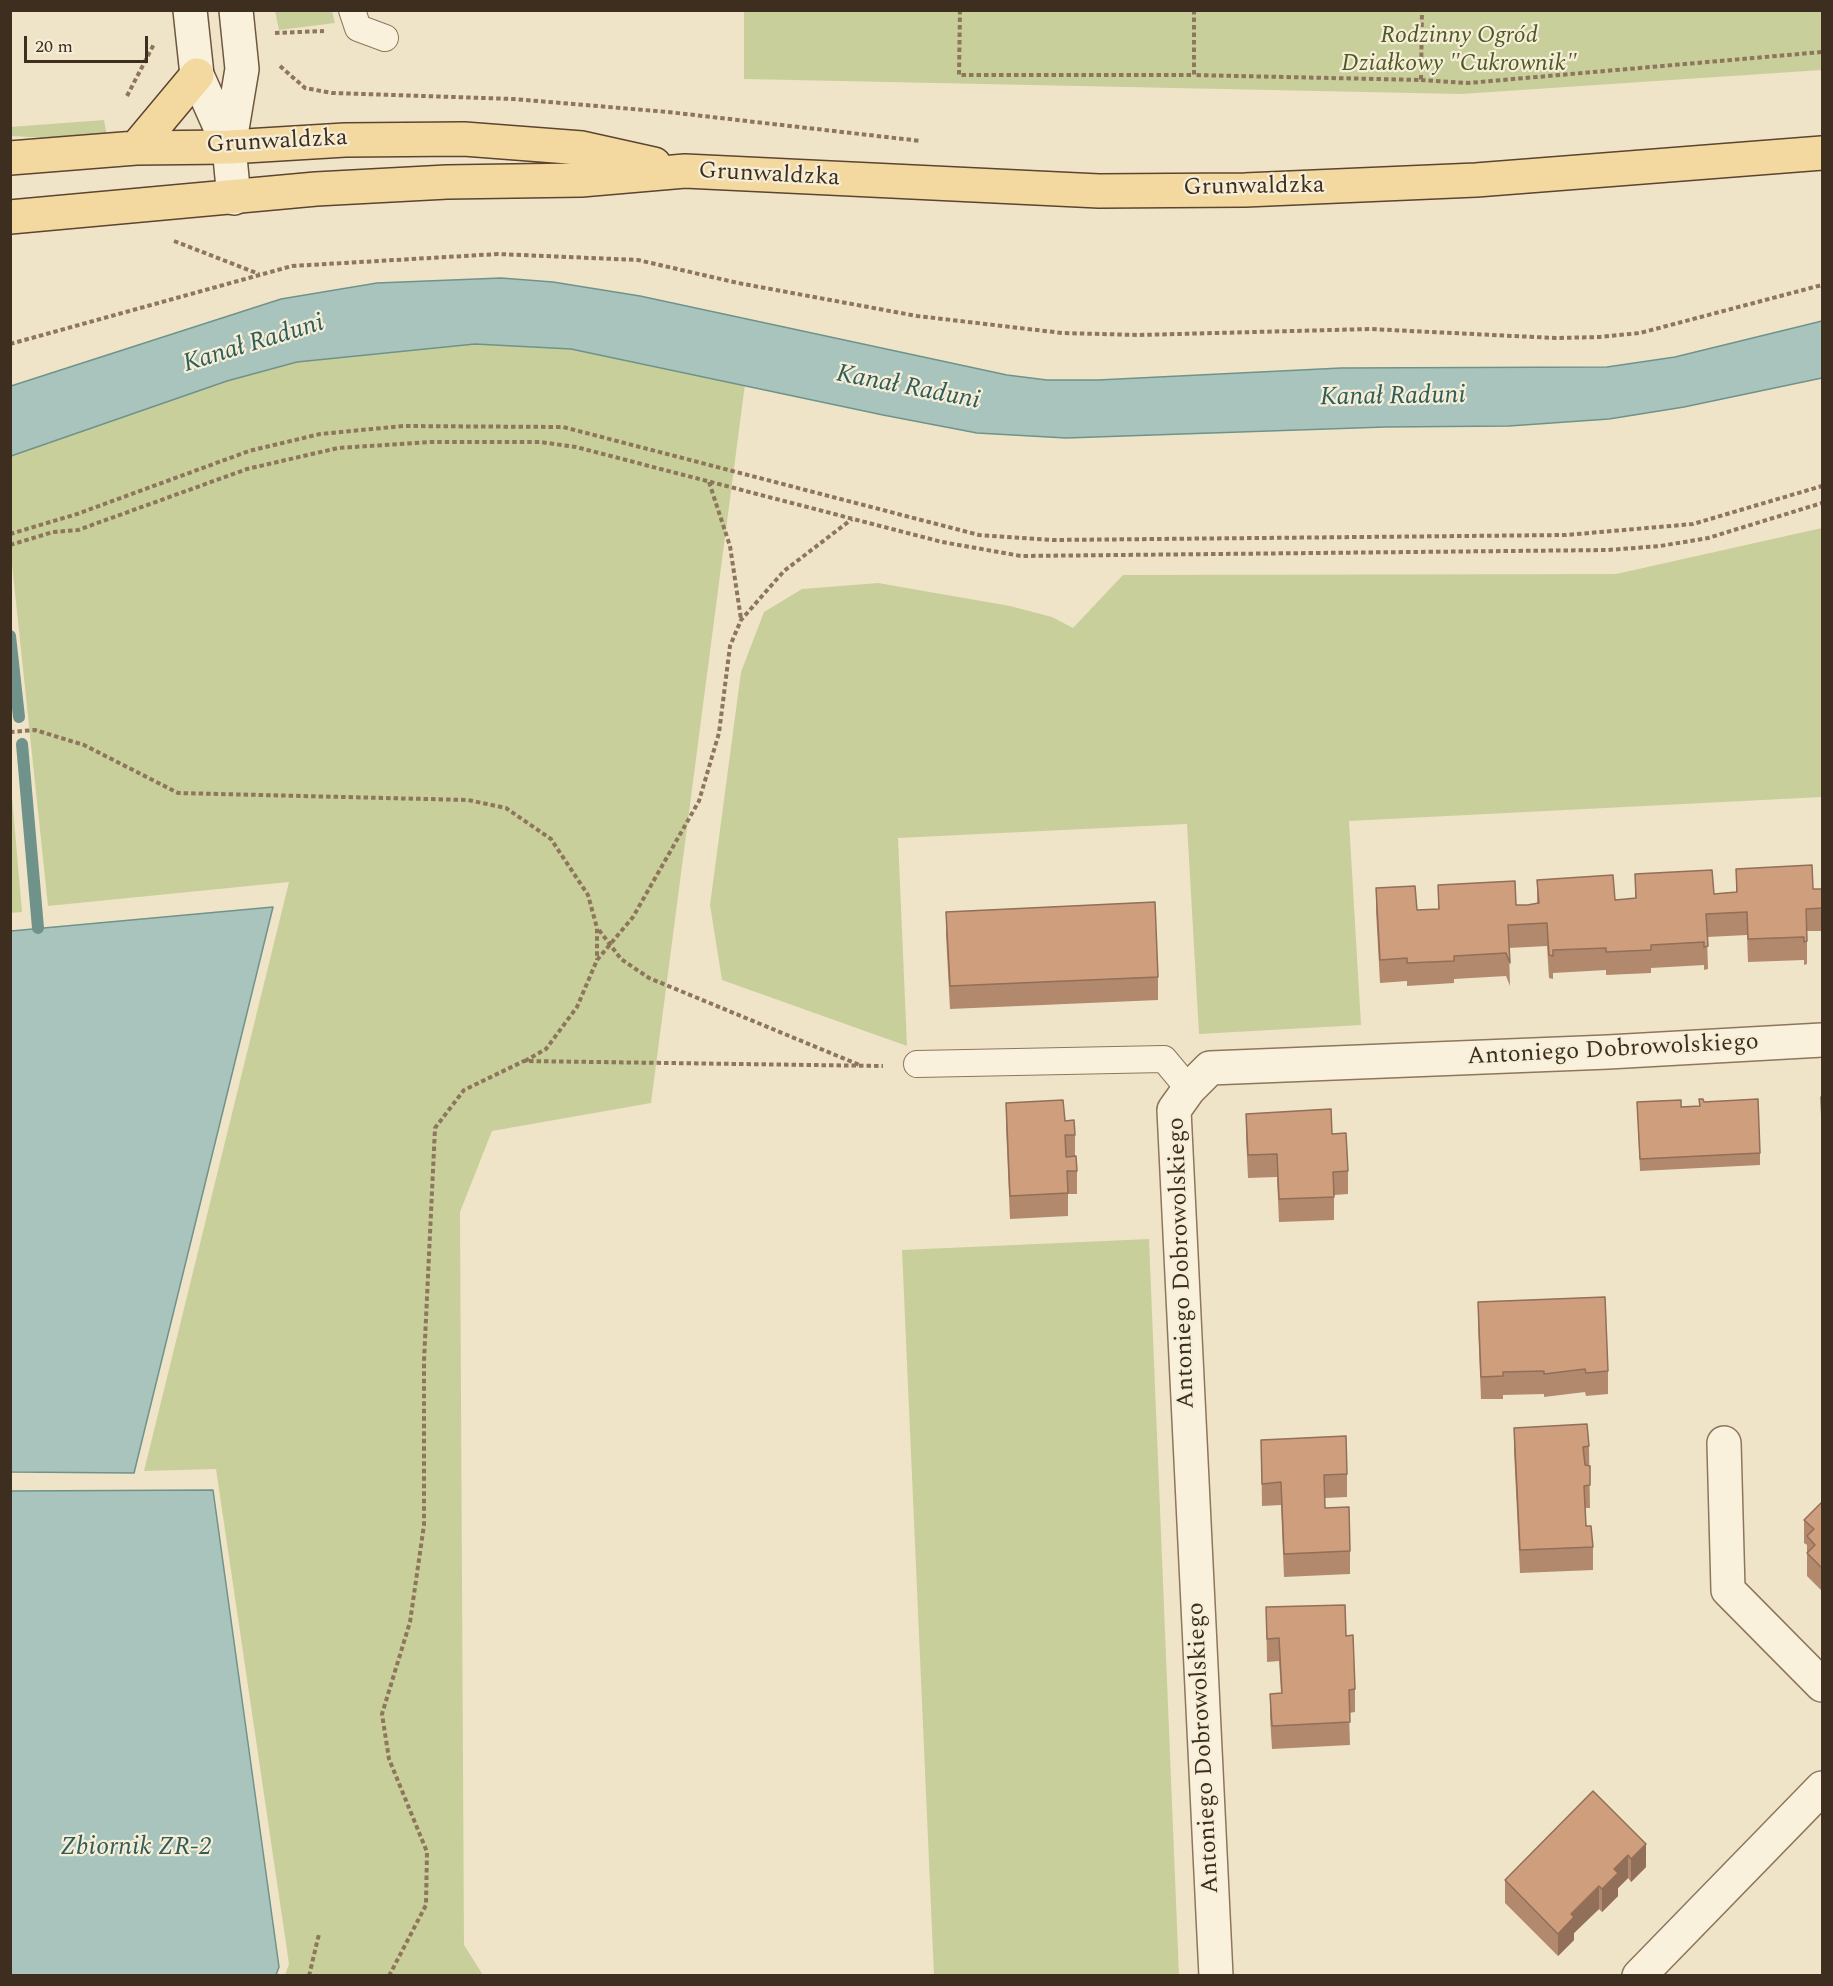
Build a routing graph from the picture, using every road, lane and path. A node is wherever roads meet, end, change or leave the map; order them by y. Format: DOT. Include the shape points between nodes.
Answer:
graph roads {
  1 [pos="190,10"];
  2 [pos="236,10"];
  3 [pos="960,10"];
  4 [pos="1194,10"];
  5 [pos="1422,10"];
  6 [pos="355,20"];
  7 [pos="272,32"];
  8 [pos="386,38"];
  9 [pos="155,43"];
  10 [pos="1822,52"];
  11 [pos="279,64"];
  12 [pos="197,75"];
  13 [pos="1194,75"];
  14 [pos="1421,80"];
  15 [pos="122,105"];
  16 [pos="932,144"];
  17 [pos="229,147"];
  18 [pos="128,149"];
  19 [pos="1822,153"];
  20 [pos="10,158"];
  21 [pos="686,171"];
  22 [pos="234,198"];
  23 [pos="10,217"];
  24 [pos="163,237"];
  25 [pos="260,275"];
  26 [pos="1822,285"];
  27 [pos="10,344"];
  28 [pos="709,482"];
  29 [pos="1822,486"];
  30 [pos="1822,503"];
  31 [pos="853,519"];
  32 [pos="10,534"];
  33 [pos="10,545"];
  34 [pos="741,620"];
  35 [pos="10,732"];
  36 [pos="597,928"];
  37 [pos="609,946"];
  38 [pos="597,960"];
  39 [pos="1822,1040"];
  40 [pos="524,1061"];
  41 [pos="917,1064"];
  42 [pos="866,1067"];
  43 [pos="1189,1089"];
  44 [pos="1724,1443"];
  45 [pos="1822,1685"];
  46 [pos="1822,1788"];
  47 [pos="319,1934"];
  48 [pos="309,1976"];
  49 [pos="389,1976"];
  50 [pos="1216,1976"];
  51 [pos="1639,1976"];
  1 -- 12 [label="street"];
  2 -- 17 [label="street" via="242,69"];
  3 -- 13 [label="path" via="959,75"];
  4 -- 13 [label="path"];
  5 -- 14 [label="path"];
  6 -- 7 [label="path" via="281,35"];
  6 -- 8 [label="lane"];
  9 -- 15 [label="path"];
  10 -- 14 [label="path" via="1468,83"];
  11 -- 16 [label="path" via="305,88 332,93 513,99 668,112"];
  12 -- 17 [label="street"];
  12 -- 18 [label="main road"];
  13 -- 14 [label="path"];
  17 -- 18 [label="main road, Grunwaldzka"];
  17 -- 21 [label="main road, Grunwaldzka" via="345,140 464,139 582,148"];
  17 -- 22 [label="street"];
  18 -- 20 [label="main road, Grunwaldzka"];
  19 -- 21 [label="main road, Grunwaldzka" via="1476,180 1245,190 1099,191"];
  21 -- 22 [label="main road, Grunwaldzka" via="581,180 316,189"];
  22 -- 23 [label="main road, Grunwaldzka"];
  24 -- 25 [label="path"];
  25 -- 26 [label="path" via="292,266 498,254 638,260 917,316 1062,333 1139,335 1370,328 1555,338 1640,333"];
  25 -- 27 [label="path"];
  28 -- 31 [label="path"];
  28 -- 33 [label="path" via="557,444 430,442 346,447 247,469 78,530 53,532"];
  28 -- 34 [label="path" via="730,546"];
  29 -- 32 [label="path" via="1693,524 1646,530 1566,535 1053,540 979,535 563,427 403,426 320,434 249,451 77,514"];
  30 -- 31 [label="path" via="1689,542 1549,552 1031,556 960,546"];
  31 -- 34 [label="path" via="784,571"];
  34 -- 37 [label="path" via="730,646 718,733 699,801 633,917"];
  35 -- 36 [label="path" via="35,730 84,745 178,793 468,800 506,808 551,839 588,895"];
  36 -- 37 [label="path"];
  36 -- 38 [label="path"];
  37 -- 38 [label="path"];
  37 -- 42 [label="path" via="649,978"];
  38 -- 40 [label="path" via="577,1007 546,1049"];
  39 -- 43 [label="street, Antoniego Dobrowolskiego" via="1210,1068"];
  40 -- 42 [label="path"];
  40 -- 49 [label="path" via="464,1090 435,1128 424,1361 424,1526 410,1622 382,1714 389,1759 427,1852 426,1905"];
  41 -- 42 [label="path"];
  41 -- 43 [label="lane" via="1164,1059"];
  43 -- 50 [label="street, Antoniego Dobrowolskiego" via="1174,1110"];
  44 -- 45 [label="street" via="1728,1590"];
  46 -- 51 [label="street"];
  47 -- 48 [label="path"];
}
